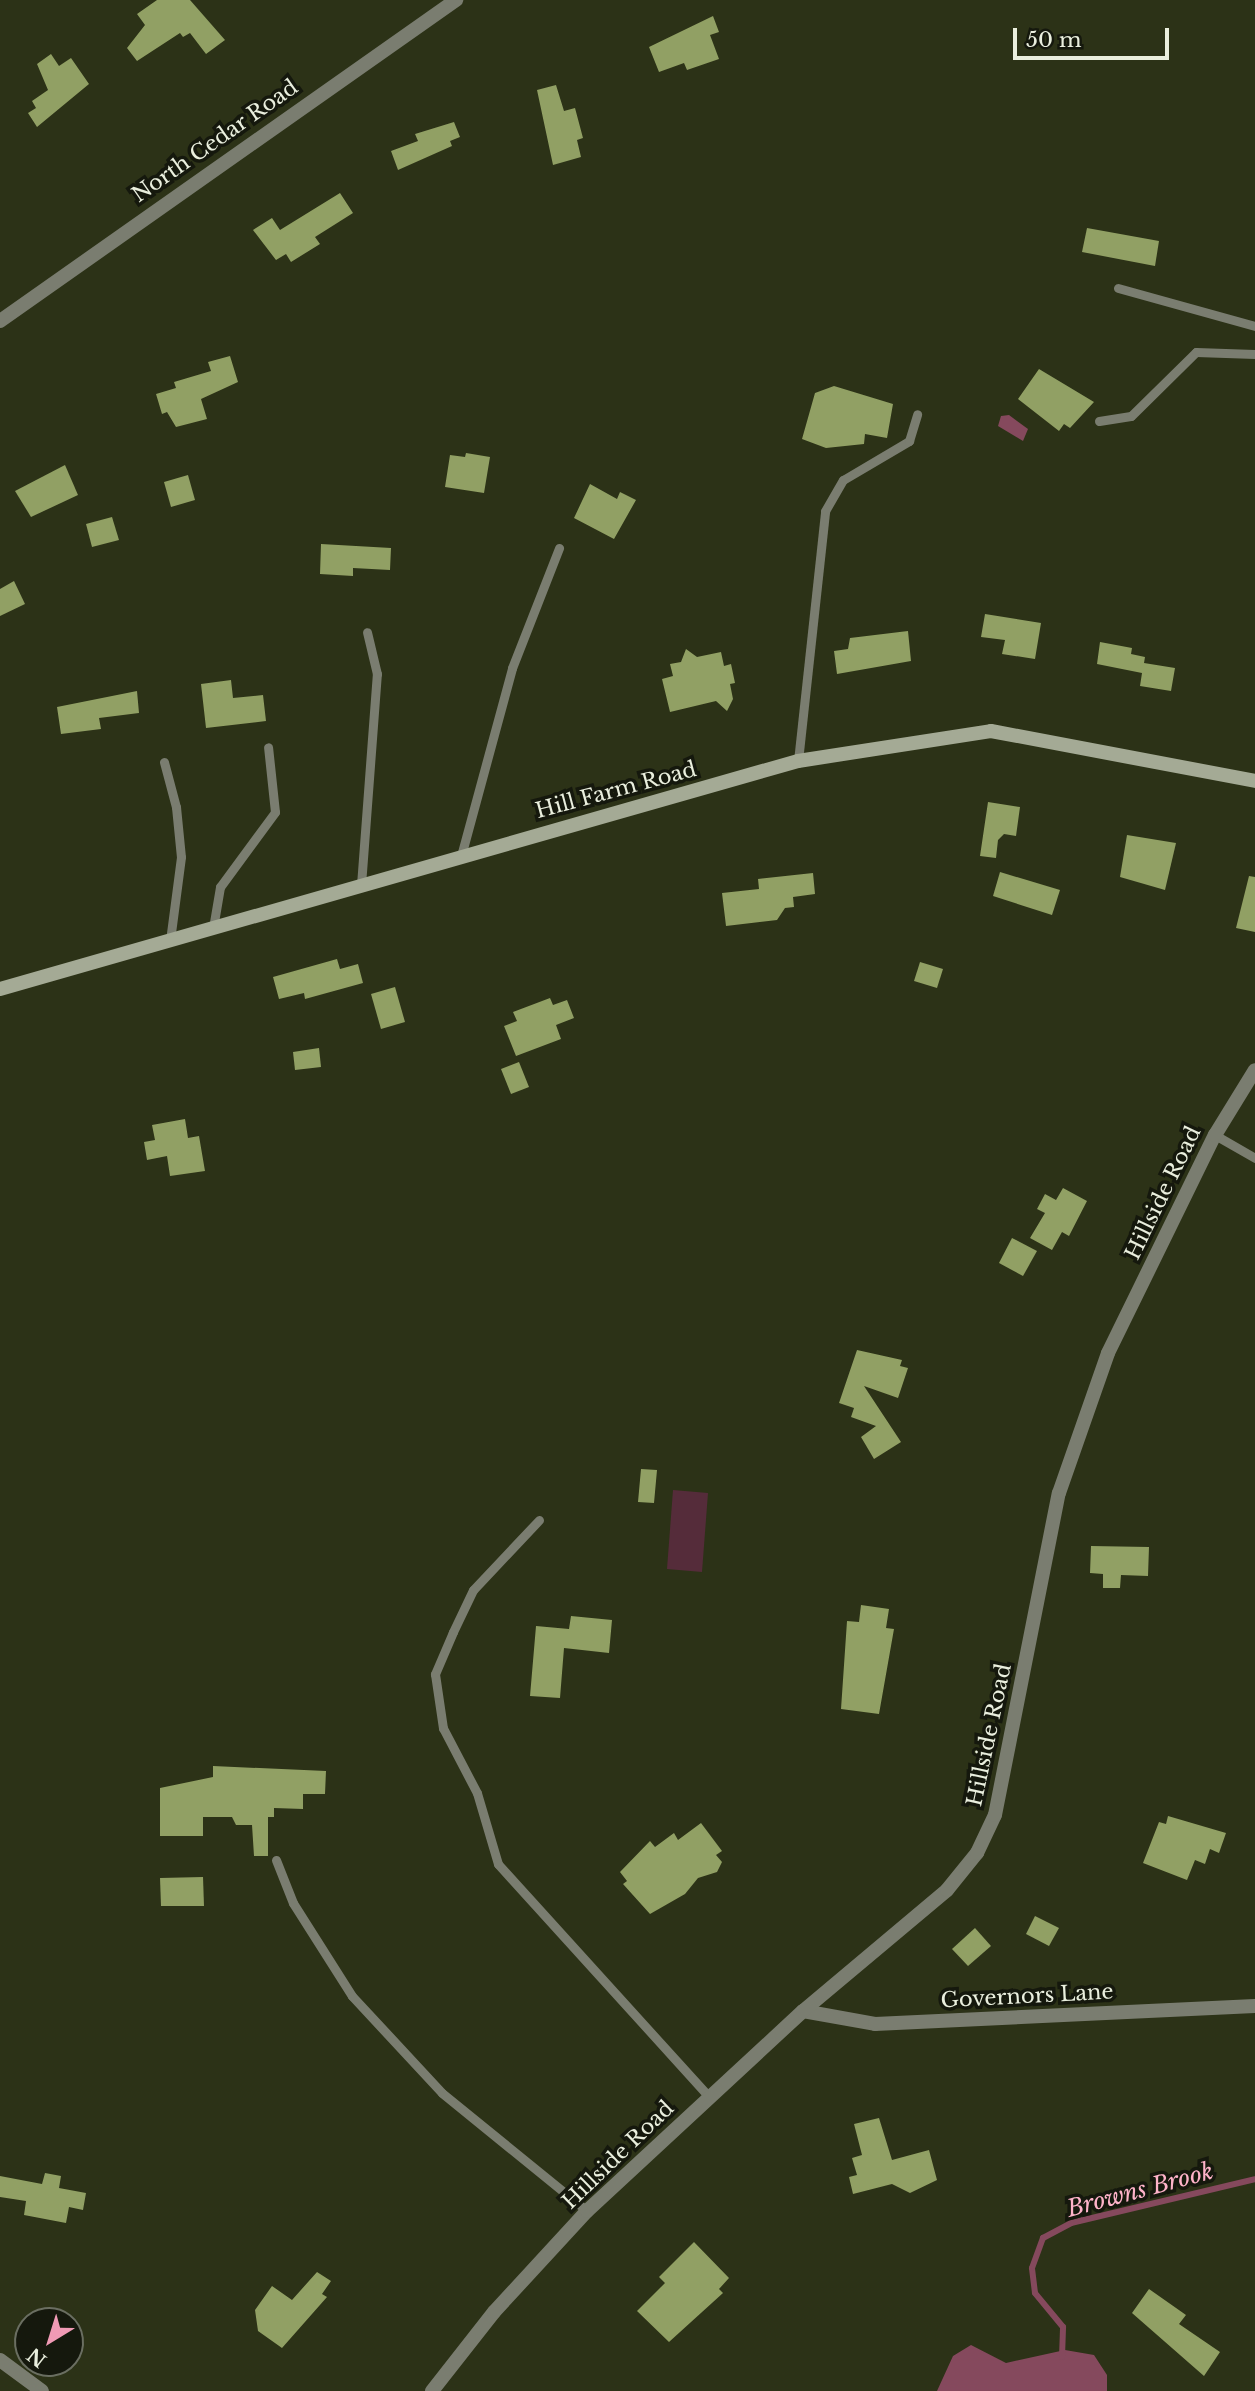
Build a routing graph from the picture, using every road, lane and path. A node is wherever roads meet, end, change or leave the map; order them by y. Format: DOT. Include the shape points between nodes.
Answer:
graph roads {
  1 [pos="456,0"];
  2 [pos="1118,288"];
  3 [pos="0,321"];
  4 [pos="1255,326"];
  5 [pos="1255,354"];
  6 [pos="917,414"];
  7 [pos="1099,422"];
  8 [pos="559,548"];
  9 [pos="367,632"];
  10 [pos="268,747"];
  11 [pos="798,761"];
  12 [pos="164,762"];
  13 [pos="1255,781"];
  14 [pos="461,856"];
  15 [pos="361,885"];
  16 [pos="213,928"];
  17 [pos="170,940"];
  18 [pos="0,989"];
  19 [pos="1255,1070"];
  20 [pos="1215,1135"];
  21 [pos="1255,1158"];
  22 [pos="539,1520"];
  23 [pos="276,1860"];
  24 [pos="1255,2006"];
  25 [pos="803,2011"];
  26 [pos="709,2097"];
  27 [pos="587,2211"];
  28 [pos="0,2360"];
  29 [pos="43,2391"];
  30 [pos="432,2391"];
  1 -- 3 [label="street, North Cedar Road"];
  2 -- 4 [label="lane"];
  5 -- 7 [label="lane" via="1196,352 1131,416"];
  6 -- 11 [label="lane" via="908,442 843,480 825,511"];
  8 -- 14 [label="lane" via="512,668"];
  9 -- 15 [label="lane" via="377,674"];
  10 -- 16 [label="lane" via="275,812 220,887"];
  11 -- 13 [label="main road, Hill Farm Road" via="991,731"];
  11 -- 14 [label="main road, Hill Farm Road"];
  12 -- 17 [label="lane" via="177,807 181,857"];
  14 -- 15 [label="main road, Hill Farm Road"];
  15 -- 16 [label="main road, Hill Farm Road"];
  16 -- 17 [label="main road, Hill Farm Road"];
  17 -- 18 [label="main road, Hill Farm Road"];
  19 -- 20 [label="street, Hillside Road"];
  20 -- 21 [label="lane"];
  20 -- 25 [label="street, Hillside Road" via="1108,1353 1059,1493 995,1815 981,1844 947,1890"];
  22 -- 26 [label="lane" via="473,1590 453,1632 435,1674 443,1728 477,1793 498,1864"];
  23 -- 27 [label="lane" via="293,1903 352,1996 442,2093"];
  24 -- 25 [label="street, Governors Lane" via="875,2024"];
  25 -- 26 [label="street, Hillside Road"];
  26 -- 27 [label="street, Hillside Road"];
  27 -- 30 [label="street, Hillside Road" via="494,2312"];
  28 -- 29 [label="street"];
}
